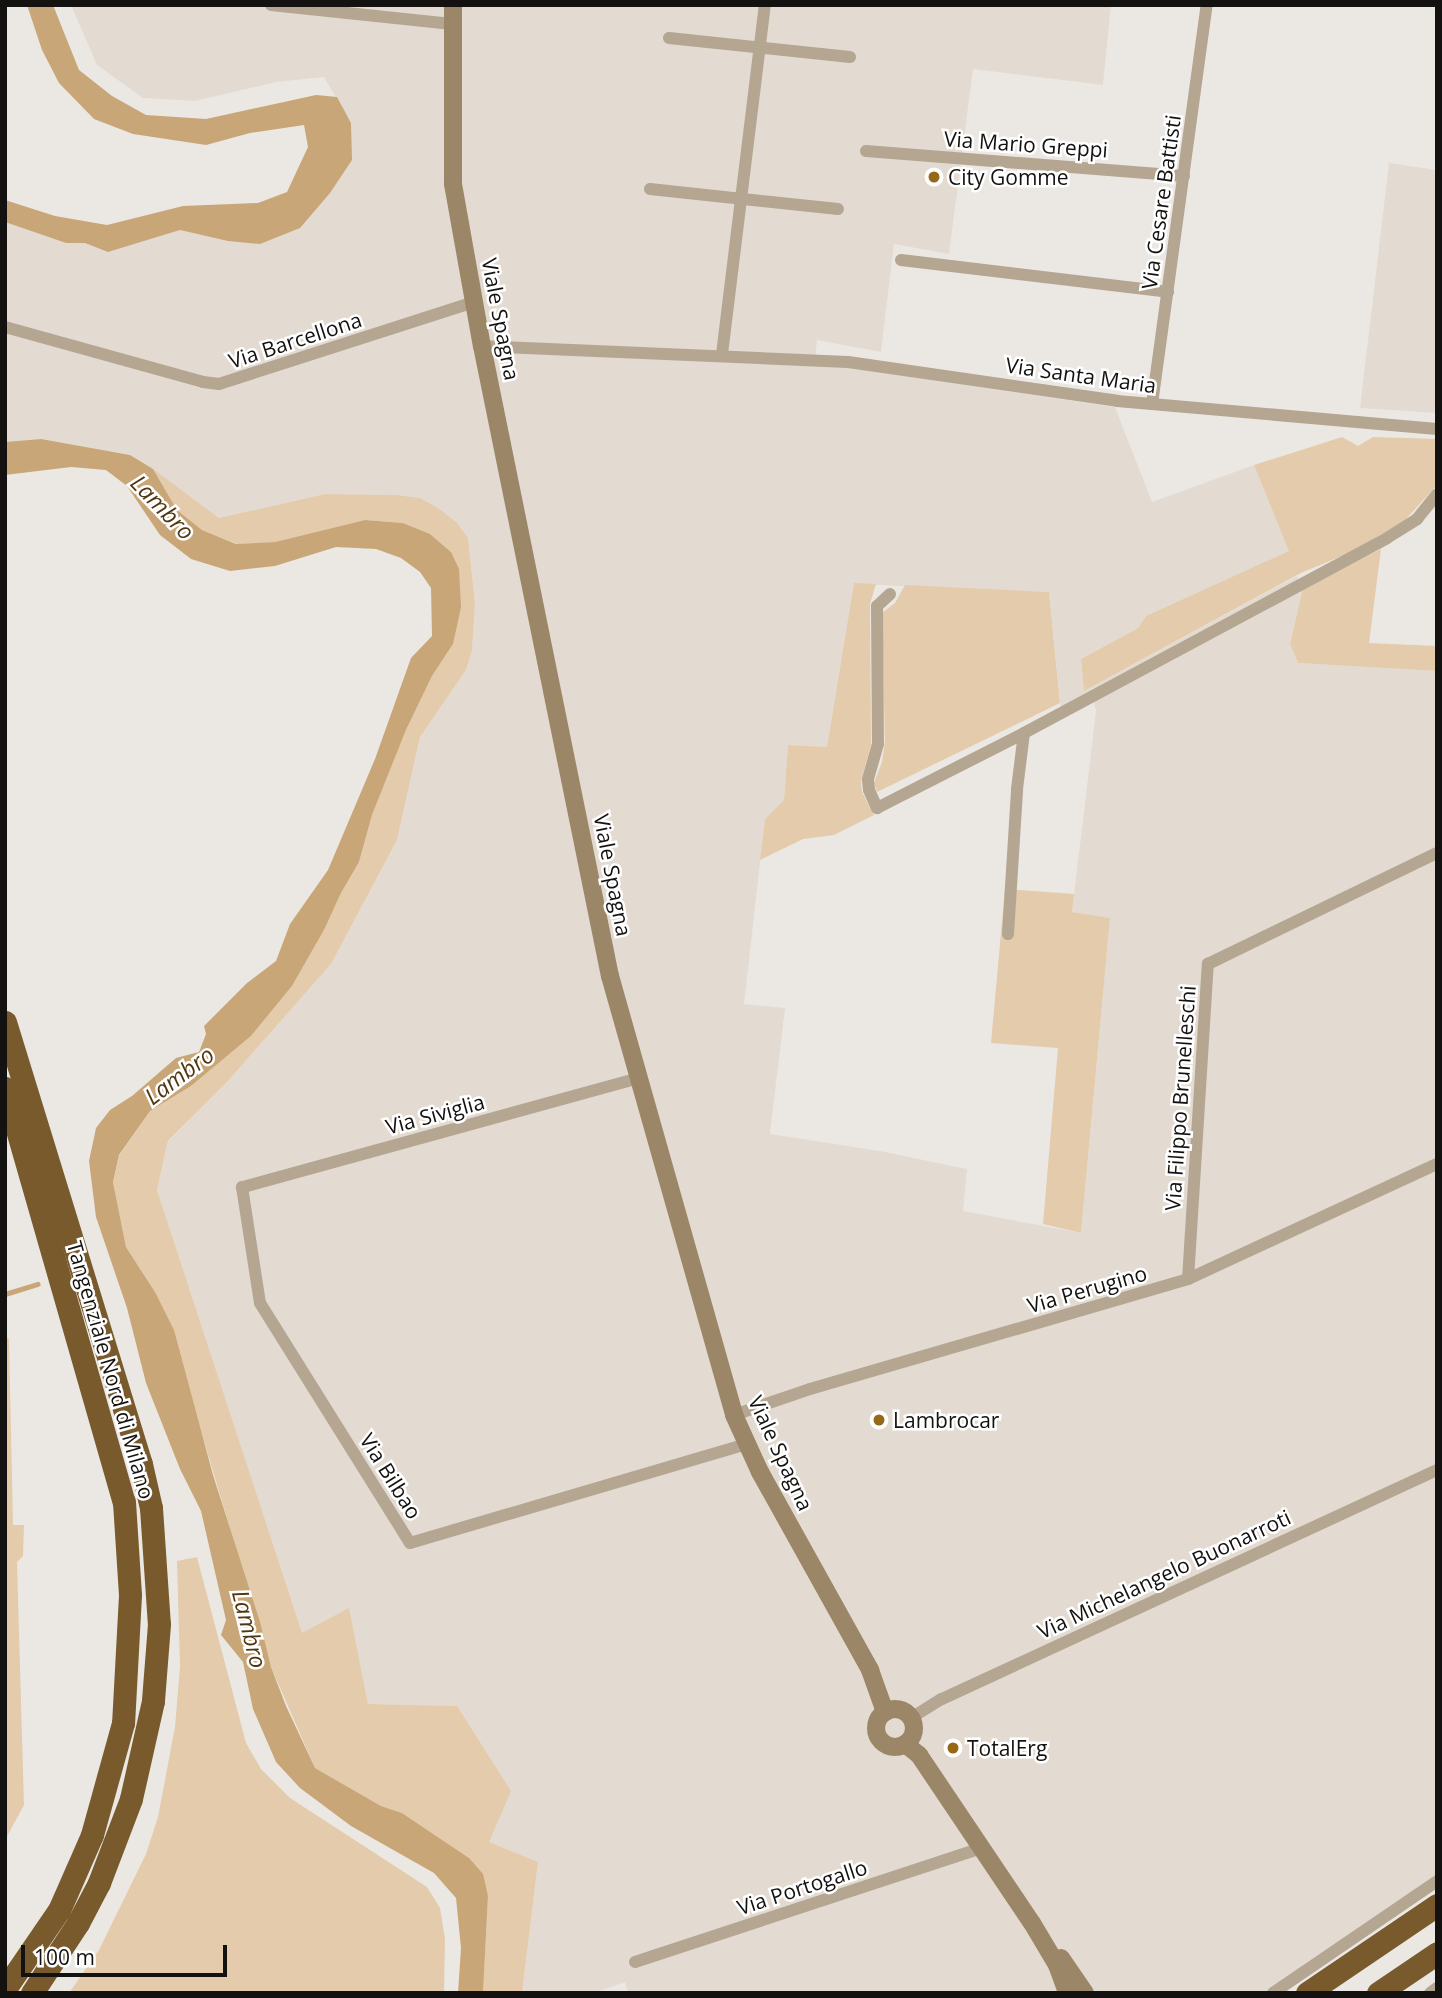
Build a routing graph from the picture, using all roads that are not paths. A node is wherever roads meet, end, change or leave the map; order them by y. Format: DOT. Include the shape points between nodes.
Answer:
graph roads {
  1 [pos="271,5"];
  2 [pos="453,5"];
  3 [pos="765,5"];
  4 [pos="1208,5"];
  5 [pos="452,24"];
  6 [pos="669,38"];
  7 [pos="760,48"];
  8 [pos="850,57"];
  9 [pos="866,151"];
  10 [pos="1184,176"];
  11 [pos="650,189"];
  12 [pos="741,199"];
  13 [pos="838,209"];
  14 [pos="901,260"];
  15 [pos="1168,292"];
  16 [pos="474,302"];
  17 [pos="5,327"];
  18 [pos="482,346"];
  19 [pos="722,354"];
  20 [pos="1152,404"];
  21 [pos="1437,429"];
  22 [pos="1437,494"];
  23 [pos="890,594"];
  24 [pos="1024,733"];
  25 [pos="1437,853"];
  26 [pos="1008,934"];
  27 [pos="5,1023"];
  28 [pos="639,1078"];
  29 [pos="5,1088"];
  30 [pos="1437,1164"];
  31 [pos="242,1187"];
  32 [pos="1188,1279"];
  33 [pos="734,1415"];
  34 [pos="746,1444"];
  35 [pos="1437,1470"];
  36 [pos="885,1712"];
  37 [pos="911,1718"];
  38 [pos="905,1744"];
  39 [pos="981,1848"];
  40 [pos="1437,1881"];
  41 [pos="1437,1905"];
  42 [pos="59,1910"];
  43 [pos="1437,1913"];
  44 [pos="1032,1923"];
  45 [pos="1437,1952"];
  46 [pos="635,1962"];
  47 [pos="5,1977"];
  48 [pos="1437,1988"];
  49 [pos="5,1989"];
  50 [pos="32,1993"];
  51 [pos="1067,1993"];
  52 [pos="1085,1993"];
  53 [pos="1273,1993"];
  54 [pos="1307,1993"];
  55 [pos="1324,1993"];
  56 [pos="1378,1993"];
  57 [pos="1430,1993"];
  1 -- 5 [label="street"];
  2 -- 5 [label="street, Viale Spagna"];
  3 -- 7 [label="street"];
  4 -- 10 [label="street, Via Cesare Battisti"];
  5 -- 16 [label="street, Viale Spagna" via="453,184"];
  6 -- 7 [label="street"];
  7 -- 8 [label="street"];
  7 -- 12 [label="street"];
  9 -- 10 [label="street, Via Mario Greppi"];
  10 -- 15 [label="street, Via Cesare Battisti"];
  11 -- 12 [label="street"];
  12 -- 13 [label="street"];
  12 -- 19 [label="street"];
  14 -- 15 [label="street"];
  15 -- 20 [label="street, Via Cesare Battisti"];
  16 -- 17 [label="street, Via Barcellona" via="219,384"];
  16 -- 18 [label="street, Viale Spagna"];
  18 -- 19 [label="street, Via Santa Maria"];
  18 -- 28 [label="street, Viale Spagna" via="610,976"];
  19 -- 20 [label="street, Via Santa Maria" via="867,364"];
  20 -- 21 [label="street, Via Santa Maria"];
  22 -- 24 [label="street" via="1417,519 1387,538"];
  23 -- 24 [label="street" via="877,606 878,744 868,780 877,808"];
  24 -- 26 [label="street"];
  25 -- 32 [label="street, Via Filippo Brunelleschi" via="1208,964"];
  27 -- 50 [label="highway, Tangenziale Nord di Milano" via="141,1464 151,1508 159,1612 153,1702 131,1799 99,1884"];
  28 -- 31 [label="street, Via Siviglia"];
  28 -- 33 [label="street, Viale Spagna"];
  29 -- 42 [label="highway, Tangenziale Nord di Milano" via="124,1502 129,1568 123,1723 92,1835"];
  30 -- 32 [label="street, Via Perugino"];
  31 -- 34 [label="street, Via Bilbao" via="260,1303 410,1543"];
  32 -- 33 [label="street, Via Perugino"];
  33 -- 34 [label="street, Viale Spagna"];
  34 -- 36 [label="street, Viale Spagna" via="870,1670"];
  35 -- 37 [label="street, Via Michelangelo Buonarroti" via="942,1699"];
  36 -- 37 [label="street" via="896,1709"];
  36 -- 38 [label="street, Viale Spagna" via="876,1726 878,1738 887,1746"];
  37 -- 38 [label="street" via="914,1730"];
  38 -- 39 [label="street, Viale Spagna" via="919,1755"];
  39 -- 44 [label="street, Viale Spagna"];
  39 -- 46 [label="street, Via Portogallo"];
  40 -- 53 [label="street"];
  41 -- 54 [label="highway"];
  42 -- 47 [label="highway"];
  42 -- 49 [label="highway, Tangenziale Nord di Milano"];
  43 -- 55 [label="highway"];
  44 -- 51 [label="street, Viale Spagna" via="1057,1965"];
  44 -- 52 [label="street, Viale Spagna"];
  45 -- 56 [label="highway"];
  48 -- 57 [label="street"];
}
